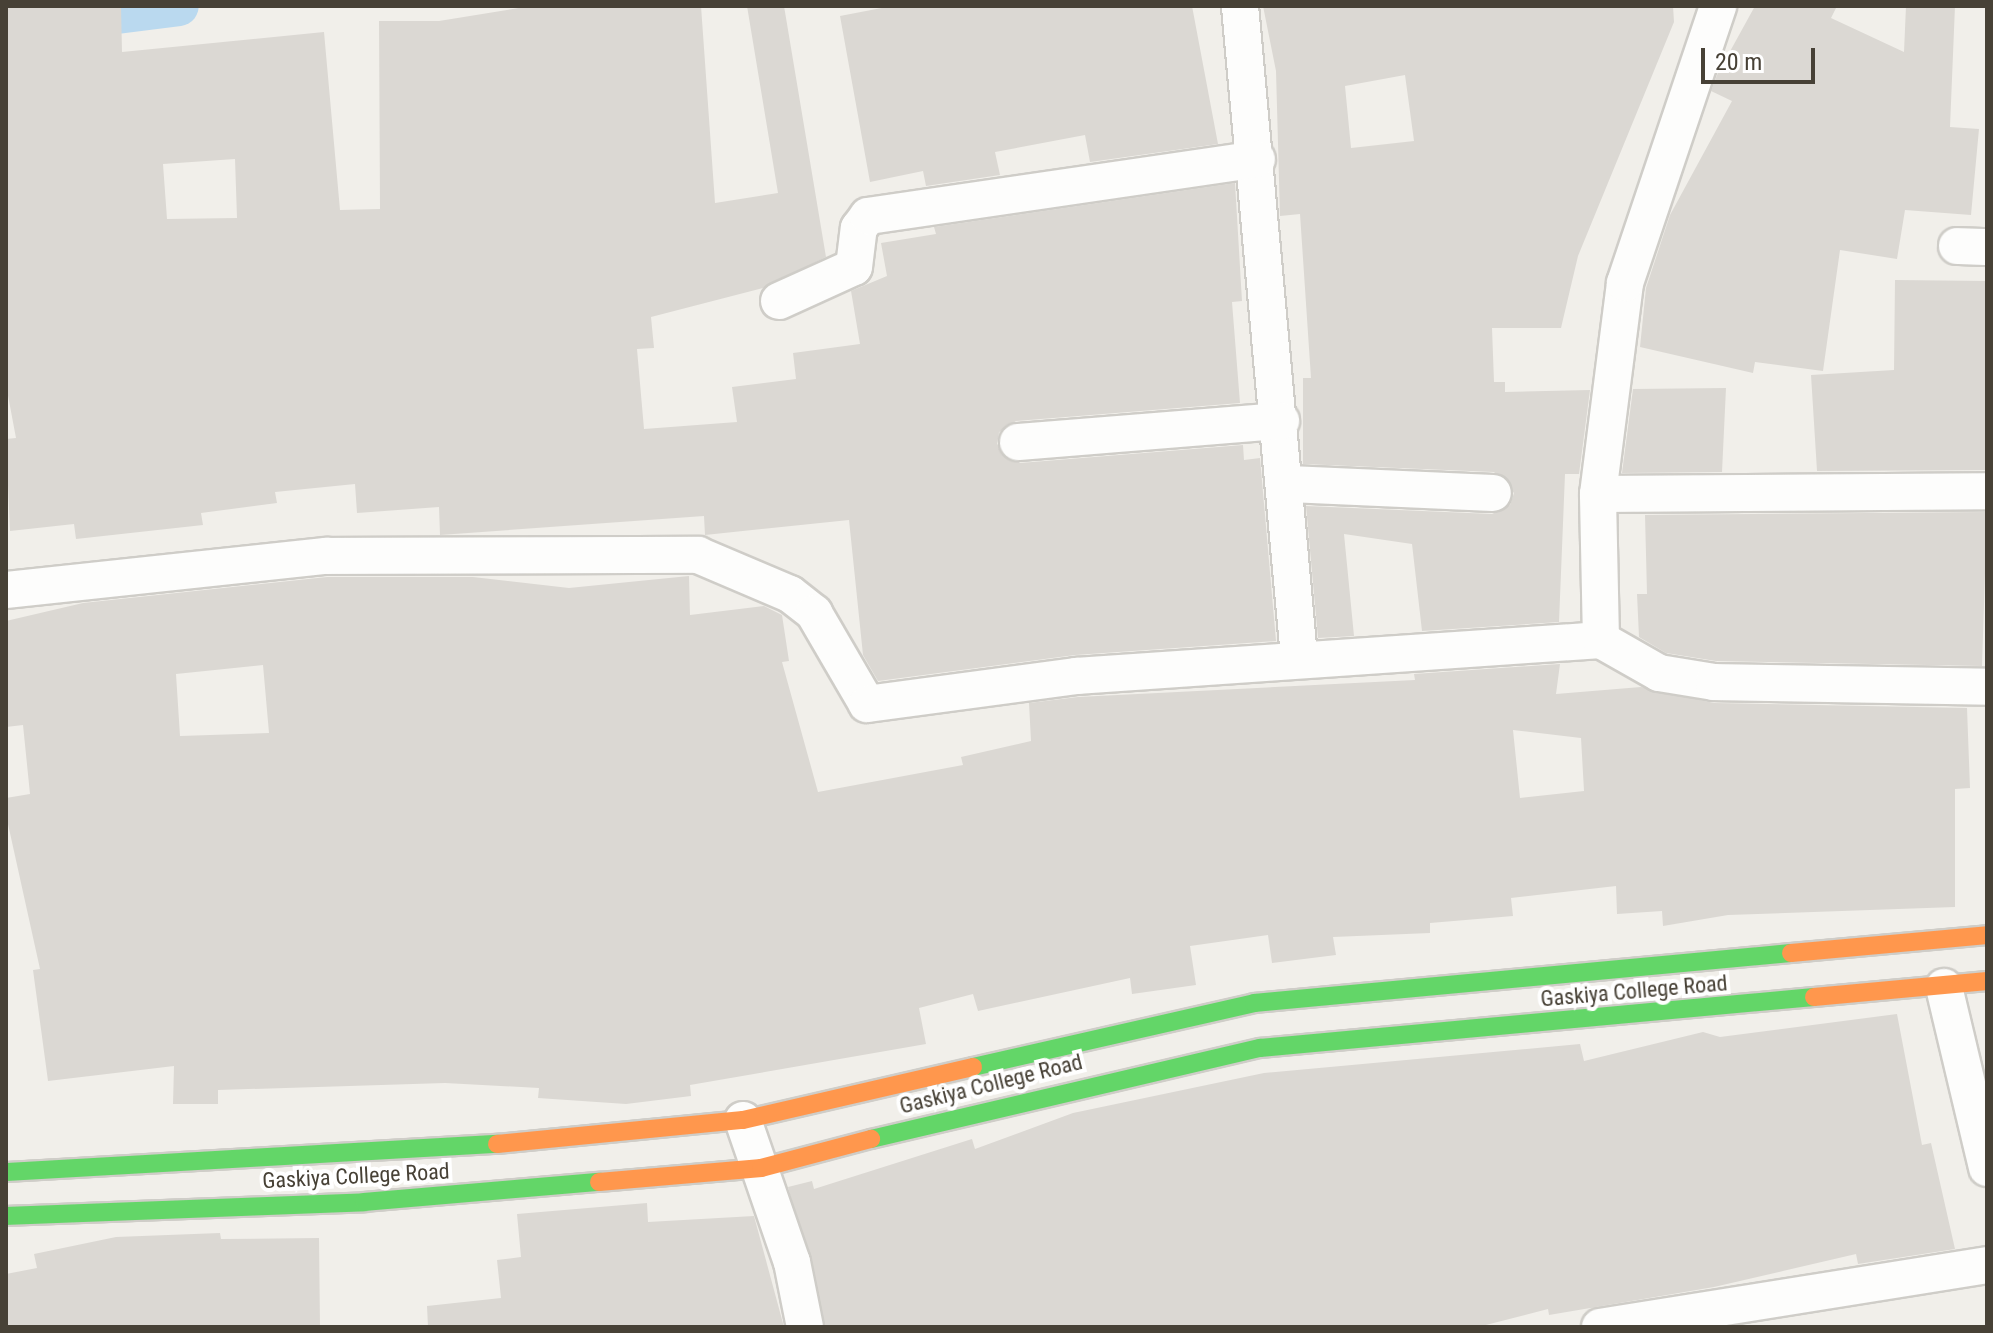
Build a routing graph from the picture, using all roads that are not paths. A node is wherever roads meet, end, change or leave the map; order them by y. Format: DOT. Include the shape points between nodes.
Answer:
graph roads {
  1 [pos="1240,6"];
  2 [pos="1718,6"];
  3 [pos="1257,159"];
  4 [pos="779,301"];
  5 [pos="1281,421"];
  6 [pos="1018,442"];
  7 [pos="1289,484"];
  8 [pos="1987,491"];
  9 [pos="1493,493"];
  10 [pos="1598,494"];
  11 [pos="6,590"];
  12 [pos="1601,640"];
  13 [pos="1299,657"];
  14 [pos="1987,687"];
  15 [pos="1987,935"];
  16 [pos="1987,981"];
  17 [pos="1944,987"];
  18 [pos="743,1120"];
  19 [pos="761,1168"];
  20 [pos="1987,1168"];
  21 [pos="6,1172"];
  22 [pos="6,1216"];
  23 [pos="1987,1265"];
  24 [pos="805,1327"];
  25 [pos="1600,1327"];
  1 -- 3 [label="street"];
  2 -- 10 [label="street" via="1625,283"];
  3 -- 4 [label="street" via="868,216 859,228 854,267"];
  3 -- 5 [label="street"];
  5 -- 6 [label="street"];
  5 -- 7 [label="street"];
  7 -- 9 [label="street"];
  7 -- 13 [label="street"];
  8 -- 10 [label="street"];
  10 -- 12 [label="street"];
  11 -- 13 [label="street" via="326,556 698,555 790,594 814,613 867,704 1076,676"];
  12 -- 13 [label="street"];
  12 -- 14 [label="street" via="1659,673 1714,682"];
  15 -- 18 [label="main road, Gaskiya College Road" via="1254,1003"];
  16 -- 17 [label="main road, Gaskiya College Road"];
  17 -- 19 [label="main road, Gaskiya College Road" via="1260,1048"];
  17 -- 20 [label="street"];
  18 -- 19 [label="street"];
  18 -- 21 [label="main road, Gaskiya College Road" via="361,1157"];
  19 -- 22 [label="main road, Gaskiya College Road" via="364,1202"];
  19 -- 24 [label="street"];
  23 -- 25 [label="street"];
}
